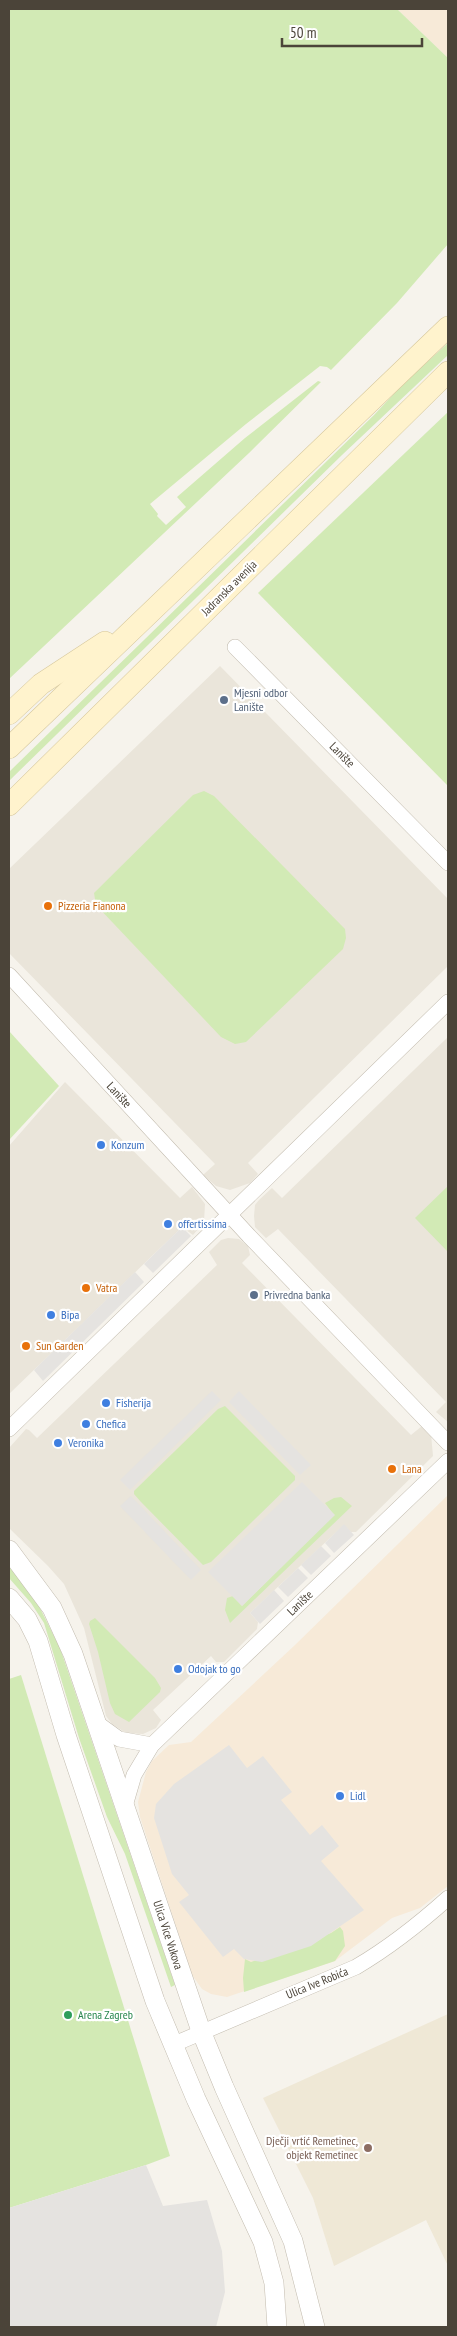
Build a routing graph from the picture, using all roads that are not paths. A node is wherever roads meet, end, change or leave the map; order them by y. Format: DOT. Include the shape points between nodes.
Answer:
graph roads {
  1 [pos="448,327"];
  2 [pos="448,372"];
  3 [pos="139,622"];
  4 [pos="235,647"];
  5 [pos="9,714"];
  6 [pos="9,748"];
  7 [pos="9,805"];
  8 [pos="448,863"];
  9 [pos="9,975"];
  10 [pos="448,1002"];
  11 [pos="230,1215"];
  12 [pos="9,1430"];
  13 [pos="448,1443"];
  14 [pos="448,1461"];
  15 [pos="9,1550"];
  16 [pos="9,1598"];
  17 [pos="97,1724"];
  18 [pos="152,1745"];
  19 [pos="125,1806"];
  20 [pos="448,1898"];
  21 [pos="201,2031"];
  22 [pos="172,2044"];
  23 [pos="277,2327"];
  24 [pos="315,2327"];
  1 -- 3 [label="main road"];
  2 -- 7 [label="main road, Jadranska avenija"];
  3 -- 5 [label="main road" via="41,684"];
  3 -- 6 [label="main road"];
  4 -- 8 [label="street, Lanište"];
  9 -- 11 [label="street, Lanište"];
  10 -- 11 [label="street"];
  11 -- 12 [label="street"];
  11 -- 13 [label="street, Lanište"];
  14 -- 18 [label="street, Lanište"];
  15 -- 17 [label="street, Ulica Vice Vukova" via="52,1608 73,1654"];
  16 -- 22 [label="street" via="27,1619 38,1642 94,1819"];
  17 -- 18 [label="street" via="119,1739"];
  17 -- 19 [label="street, Ulica Vice Vukova"];
  18 -- 19 [label="street, Lanište" via="134,1775"];
  19 -- 21 [label="street, Ulica Vice Vukova"];
  20 -- 21 [label="street, Ulica Ive Robića" via="412,1929 356,1967"];
  21 -- 22 [label="street, Ulica Ive Robića"];
  21 -- 24 [label="street, Ulica Vice Vukova" via="293,2241"];
  22 -- 23 [label="street" via="263,2242 274,2283"];
}
